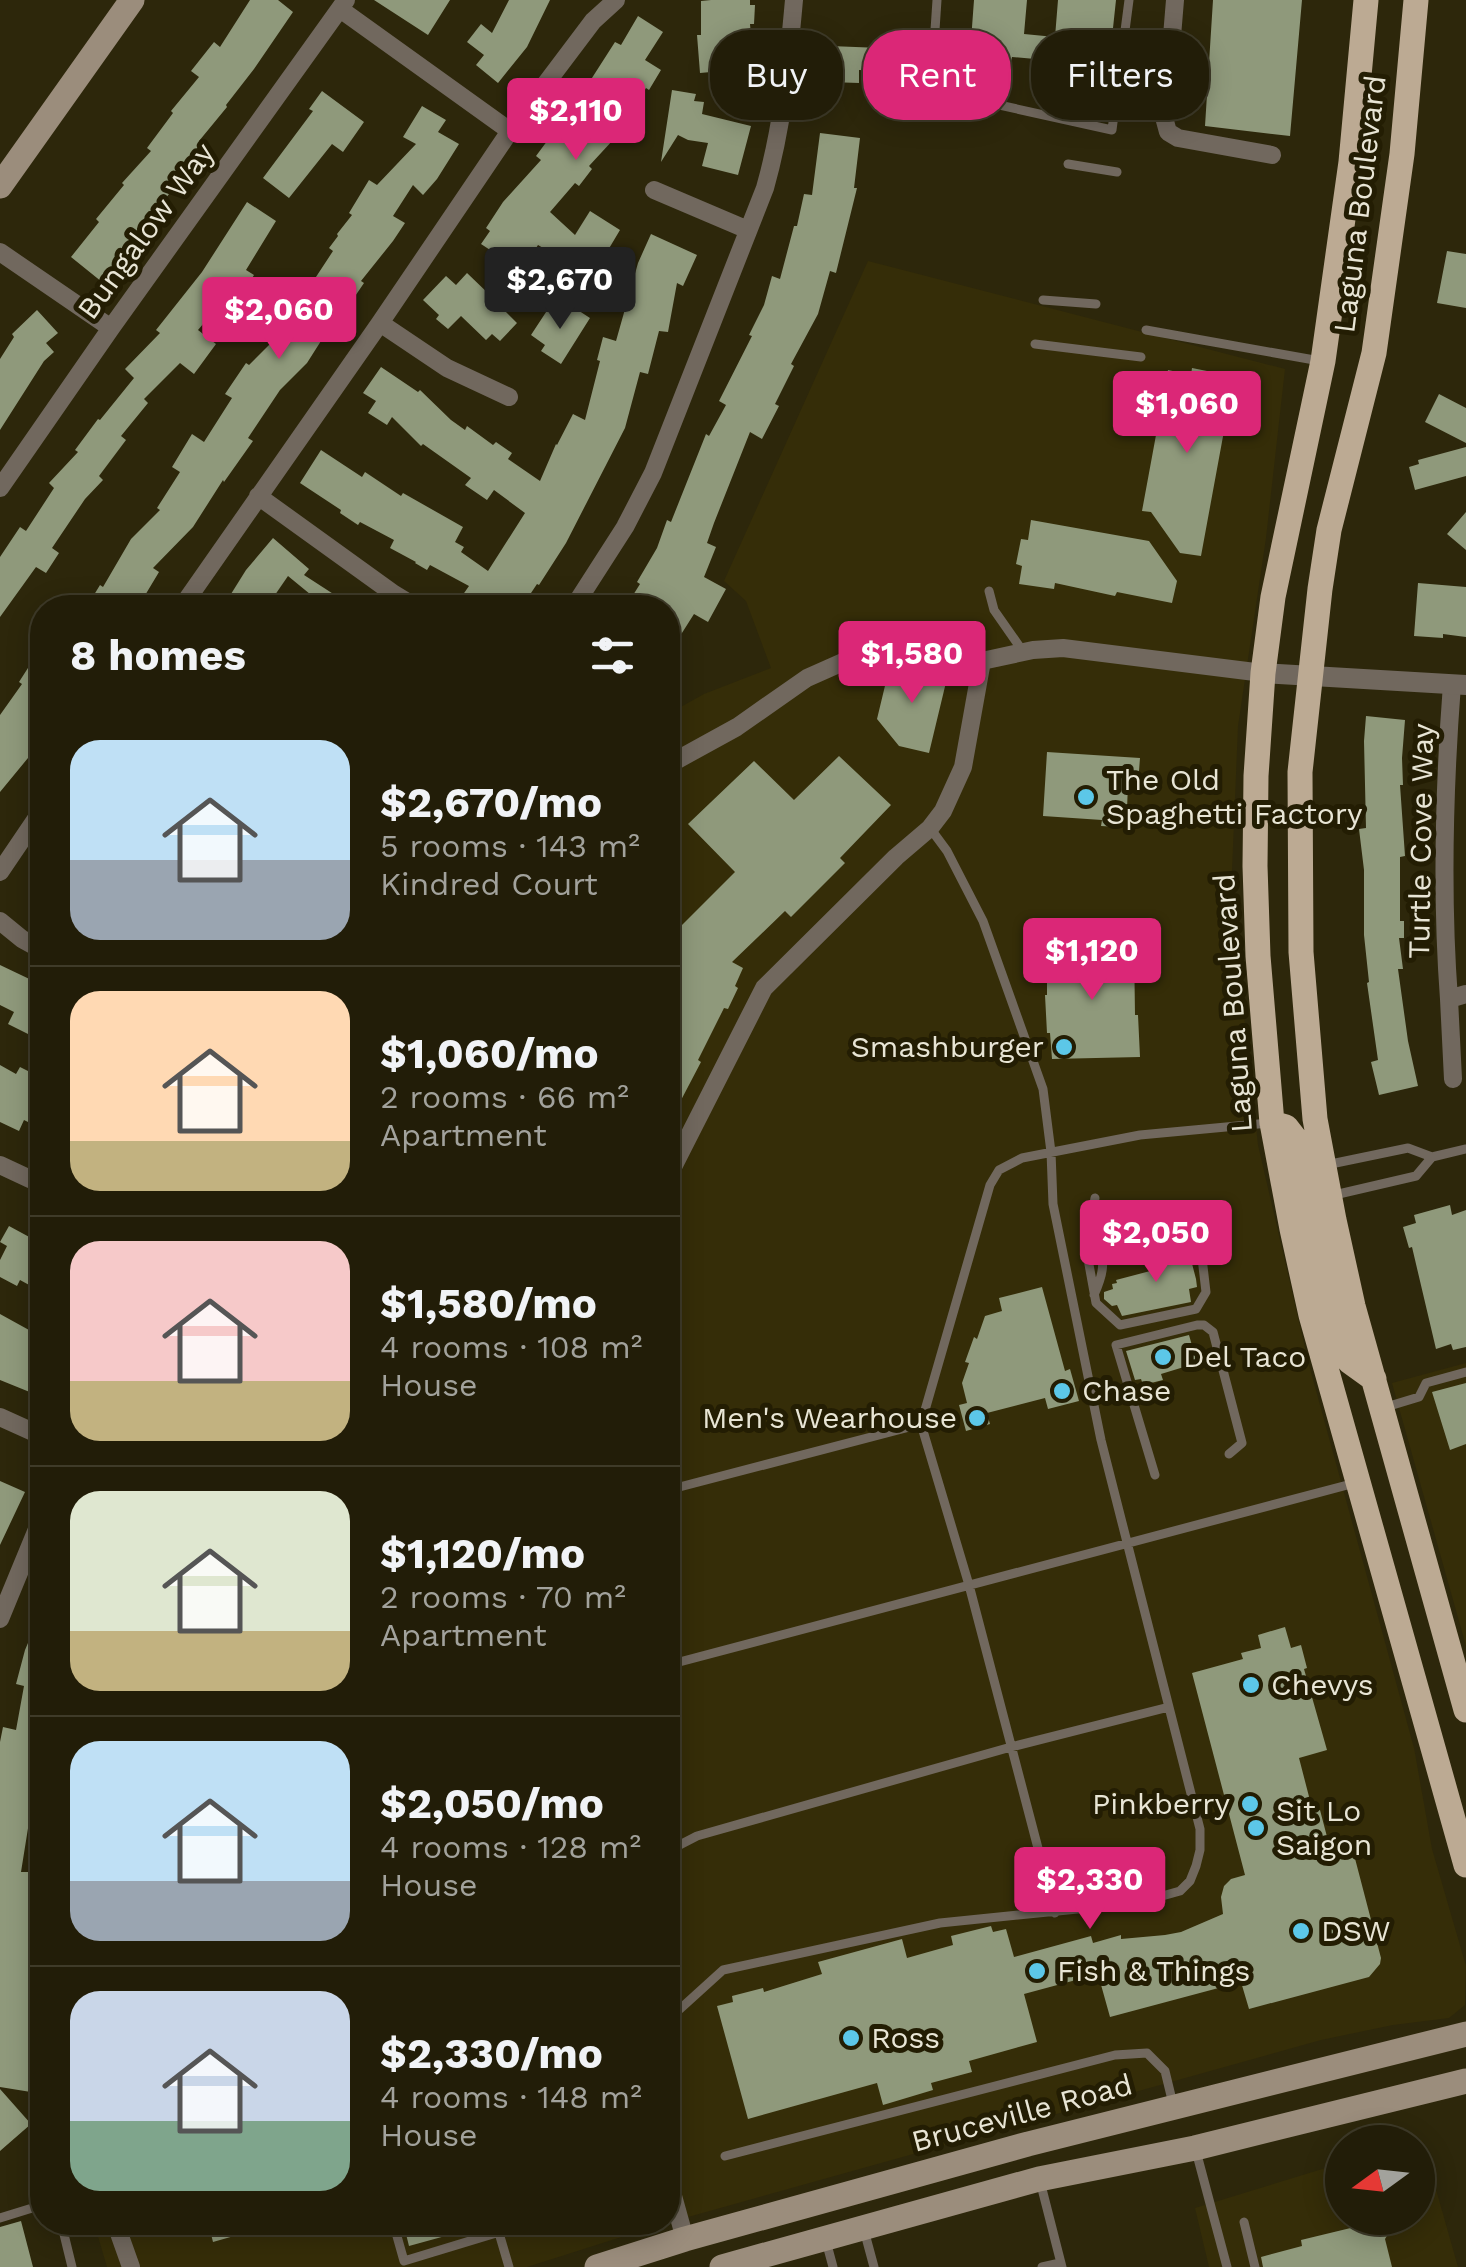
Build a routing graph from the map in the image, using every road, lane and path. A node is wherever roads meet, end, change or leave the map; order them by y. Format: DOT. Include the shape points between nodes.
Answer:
graph roads {
  1 [pos="132,0"];
  2 [pos="616,0"];
  3 [pos="794,0"];
  4 [pos="937,0"];
  5 [pos="1129,0"];
  6 [pos="1175,0"];
  7 [pos="1366,0"];
  8 [pos="1416,0"];
  9 [pos="343,4"];
  10 [pos="510,131"];
  11 [pos="1272,155"];
  12 [pos="1068,164"];
  13 [pos="1117,172"];
  14 [pos="0,186"];
  15 [pos="654,190"];
  16 [pos="748,230"];
  17 [pos="0,252"];
  18 [pos="1043,300"];
  19 [pos="1096,304"];
  20 [pos="380,323"];
  21 [pos="110,328"];
  22 [pos="1146,330"];
  23 [pos="1035,344"];
  24 [pos="1141,357"];
  25 [pos="1323,361"];
  26 [pos="509,397"];
  27 [pos="0,488"];
  28 [pos="258,496"];
  29 [pos="989,591"];
  30 [pos="190,595"];
  31 [pos="396,595"];
  32 [pos="581,595"];
  33 [pos="1024,652"];
  34 [pos="982,660"];
  35 [pos="1263,673"];
  36 [pos="1312,677"];
  37 [pos="1459,684"];
  38 [pos="680,757"];
  39 [pos="30,828"];
  40 [pos="930,828"];
  41 [pos="0,872"];
  42 [pos="0,921"];
  43 [pos="30,943"];
  44 [pos="1457,996"];
  45 [pos="1452,1079"];
  46 [pos="1272,1123"];
  47 [pos="1466,1149"];
  48 [pos="1051,1152"];
  49 [pos="680,1153"];
  50 [pos="1432,1157"];
  51 [pos="0,1165"];
  52 [pos="1324,1166"];
  53 [pos="30,1179"];
  54 [pos="1329,1196"];
  55 [pos="1095,1198"];
  56 [pos="1180,1237"];
  57 [pos="1466,1372"];
  58 [pos="1374,1379"];
  59 [pos="1382,1408"];
  60 [pos="0,1416"];
  61 [pos="921,1424"];
  62 [pos="30,1430"];
  63 [pos="1229,1454"];
  64 [pos="1155,1475"];
  65 [pos="1358,1482"];
  66 [pos="680,1487"];
  67 [pos="1128,1543"];
  68 [pos="30,1546"];
  69 [pos="969,1586"];
  70 [pos="0,1619"];
  71 [pos="1458,1651"];
  72 [pos="680,1662"];
  73 [pos="1169,1707"];
  74 [pos="1466,1710"];
  75 [pos="1012,1748"];
  76 [pos="680,1845"];
  77 [pos="1466,1865"];
  78 [pos="1055,1913"];
  79 [pos="680,2009"];
  80 [pos="1466,2034"];
  81 [pos="1466,2081"];
  82 [pos="1174,2106"];
  83 [pos="1195,2148"];
  84 [pos="725,2156"];
  85 [pos="1039,2179"];
  86 [pos="30,2209"];
  87 [pos="0,2218"];
  88 [pos="680,2221"];
  89 [pos="1244,2222"];
  90 [pos="863,2228"];
  91 [pos="64,2235"];
  92 [pos="119,2235"];
  93 [pos="397,2235"];
  94 [pos="493,2235"];
  95 [pos="501,2235"];
  96 [pos="825,2238"];
  97 [pos="685,2239"];
  98 [pos="1061,2265"];
  99 [pos="72,2267"];
  100 [pos="130,2267"];
  101 [pos="509,2267"];
  102 [pos="598,2267"];
  103 [pos="664,2267"];
  104 [pos="722,2267"];
  105 [pos="833,2267"];
  106 [pos="874,2267"];
  107 [pos="1042,2267"];
  108 [pos="1227,2267"];
  109 [pos="1255,2267"];
  1 -- 14 [label="main road"];
  2 -- 10 [label="street"];
  3 -- 16 [label="street" via="778,144"];
  4 -- 5 [label="lane" via="931,90 1112,130"];
  6 -- 11 [label="street" via="1168,132"];
  7 -- 25 [label="main road, Laguna Boulevard"];
  8 -- 36 [label="main road, Laguna Boulevard" via="1374,353 1330,530"];
  9 -- 10 [label="street"];
  9 -- 21 [label="street, Bungalow Way"];
  10 -- 20 [label="street"];
  12 -- 13 [label="lane"];
  15 -- 16 [label="street"];
  16 -- 32 [label="street" via="653,472"];
  17 -- 21 [label="street"];
  18 -- 19 [label="lane"];
  20 -- 26 [label="street" via="446,368"];
  20 -- 28 [label="street"];
  21 -- 27 [label="street, Bungalow Way"];
  22 -- 25 [label="lane"];
  23 -- 24 [label="lane"];
  25 -- 35 [label="main road, Laguna Boulevard"];
  28 -- 30 [label="street"];
  28 -- 31 [label="street"];
  29 -- 33 [label="lane" via="994,610"];
  33 -- 34 [label="street"];
  33 -- 35 [label="street" via="1063,648"];
  34 -- 38 [label="street" via="902,650 852,658 807,678"];
  34 -- 40 [label="street" via="963,767"];
  35 -- 36 [label="street"];
  35 -- 46 [label="main road, Laguna Boulevard" via="1254,866"];
  36 -- 37 [label="street"];
  36 -- 52 [label="main road, Laguna Boulevard" via="1300,772 1299,883"];
  37 -- 44 [label="street, Turtle Cove Way" via="1446,765 1443,849 1444,934"];
  39 -- 41 [label="street"];
  40 -- 48 [label="lane" via="994,949 1044,1089"];
  40 -- 49 [label="street" via="764,988"];
  42 -- 43 [label="street"];
  44 -- 45 [label="street, Turtle Cove Way"];
  46 -- 48 [label="lane"];
  46 -- 58 [label="main road" via="1286,1127 1300,1145 1349,1362"];
  46 -- 65 [label="main road, Laguna Boulevard" via="1311,1315"];
  47 -- 50 [label="lane"];
  48 -- 61 [label="lane" via="998,1170 990,1185"];
  48 -- 67 [label="lane" via="1054,1204"];
  50 -- 52 [label="lane" via="1408,1148"];
  50 -- 54 [label="lane" via="1416,1176"];
  51 -- 53 [label="street"];
  52 -- 54 [label="main road, Laguna Boulevard"];
  54 -- 58 [label="main road, Laguna Boulevard"];
  55 -- 56 [label="lane" via="1086,1248 1094,1295 1120,1326 1196,1309 1206,1292 1202,1258"];
  57 -- 59 [label="lane" via="1426,1383 1419,1398"];
  58 -- 59 [label="main road, Laguna Boulevard"];
  59 -- 71 [label="main road, Laguna Boulevard"];
  60 -- 62 [label="street"];
  61 -- 66 [label="lane"];
  61 -- 69 [label="lane"];
  63 -- 64 [label="lane" via="1242,1443 1213,1332 1197,1325 1116,1345"];
  65 -- 67 [label="lane"];
  65 -- 77 [label="main road, Laguna Boulevard"];
  67 -- 69 [label="lane"];
  67 -- 73 [label="lane"];
  68 -- 70 [label="street"];
  69 -- 72 [label="lane"];
  69 -- 75 [label="lane"];
  71 -- 74 [label="main road, Laguna Boulevard"];
  73 -- 75 [label="lane"];
  73 -- 78 [label="lane" via="1200,1830 1190,1881 1180,1891 1138,1904"];
  75 -- 76 [label="lane"];
  75 -- 78 [label="lane"];
  78 -- 79 [label="lane" via="940,1923 723,1970"];
  80 -- 82 [label="main road, Bruceville Road"];
  81 -- 83 [label="main road"];
  82 -- 84 [label="lane" via="1165,2071 1147,2053 1115,2054"];
  82 -- 97 [label="main road, Bruceville Road"];
  83 -- 85 [label="main road"];
  83 -- 108 [label="lane"];
  85 -- 90 [label="main road"];
  85 -- 98 [label="lane"];
  86 -- 87 [label="lane"];
  88 -- 97 [label="street"];
  89 -- 109 [label="lane"];
  90 -- 96 [label="main road"];
  90 -- 106 [label="lane"];
  91 -- 99 [label="lane"];
  92 -- 100 [label="street"];
  93 -- 94 [label="lane" via="404,2260"];
  95 -- 101 [label="lane"];
  96 -- 104 [label="main road"];
  96 -- 105 [label="lane"];
  97 -- 102 [label="main road, Bruceville Road"];
  97 -- 103 [label="main road"];
  98 -- 107 [label="lane"];
}
